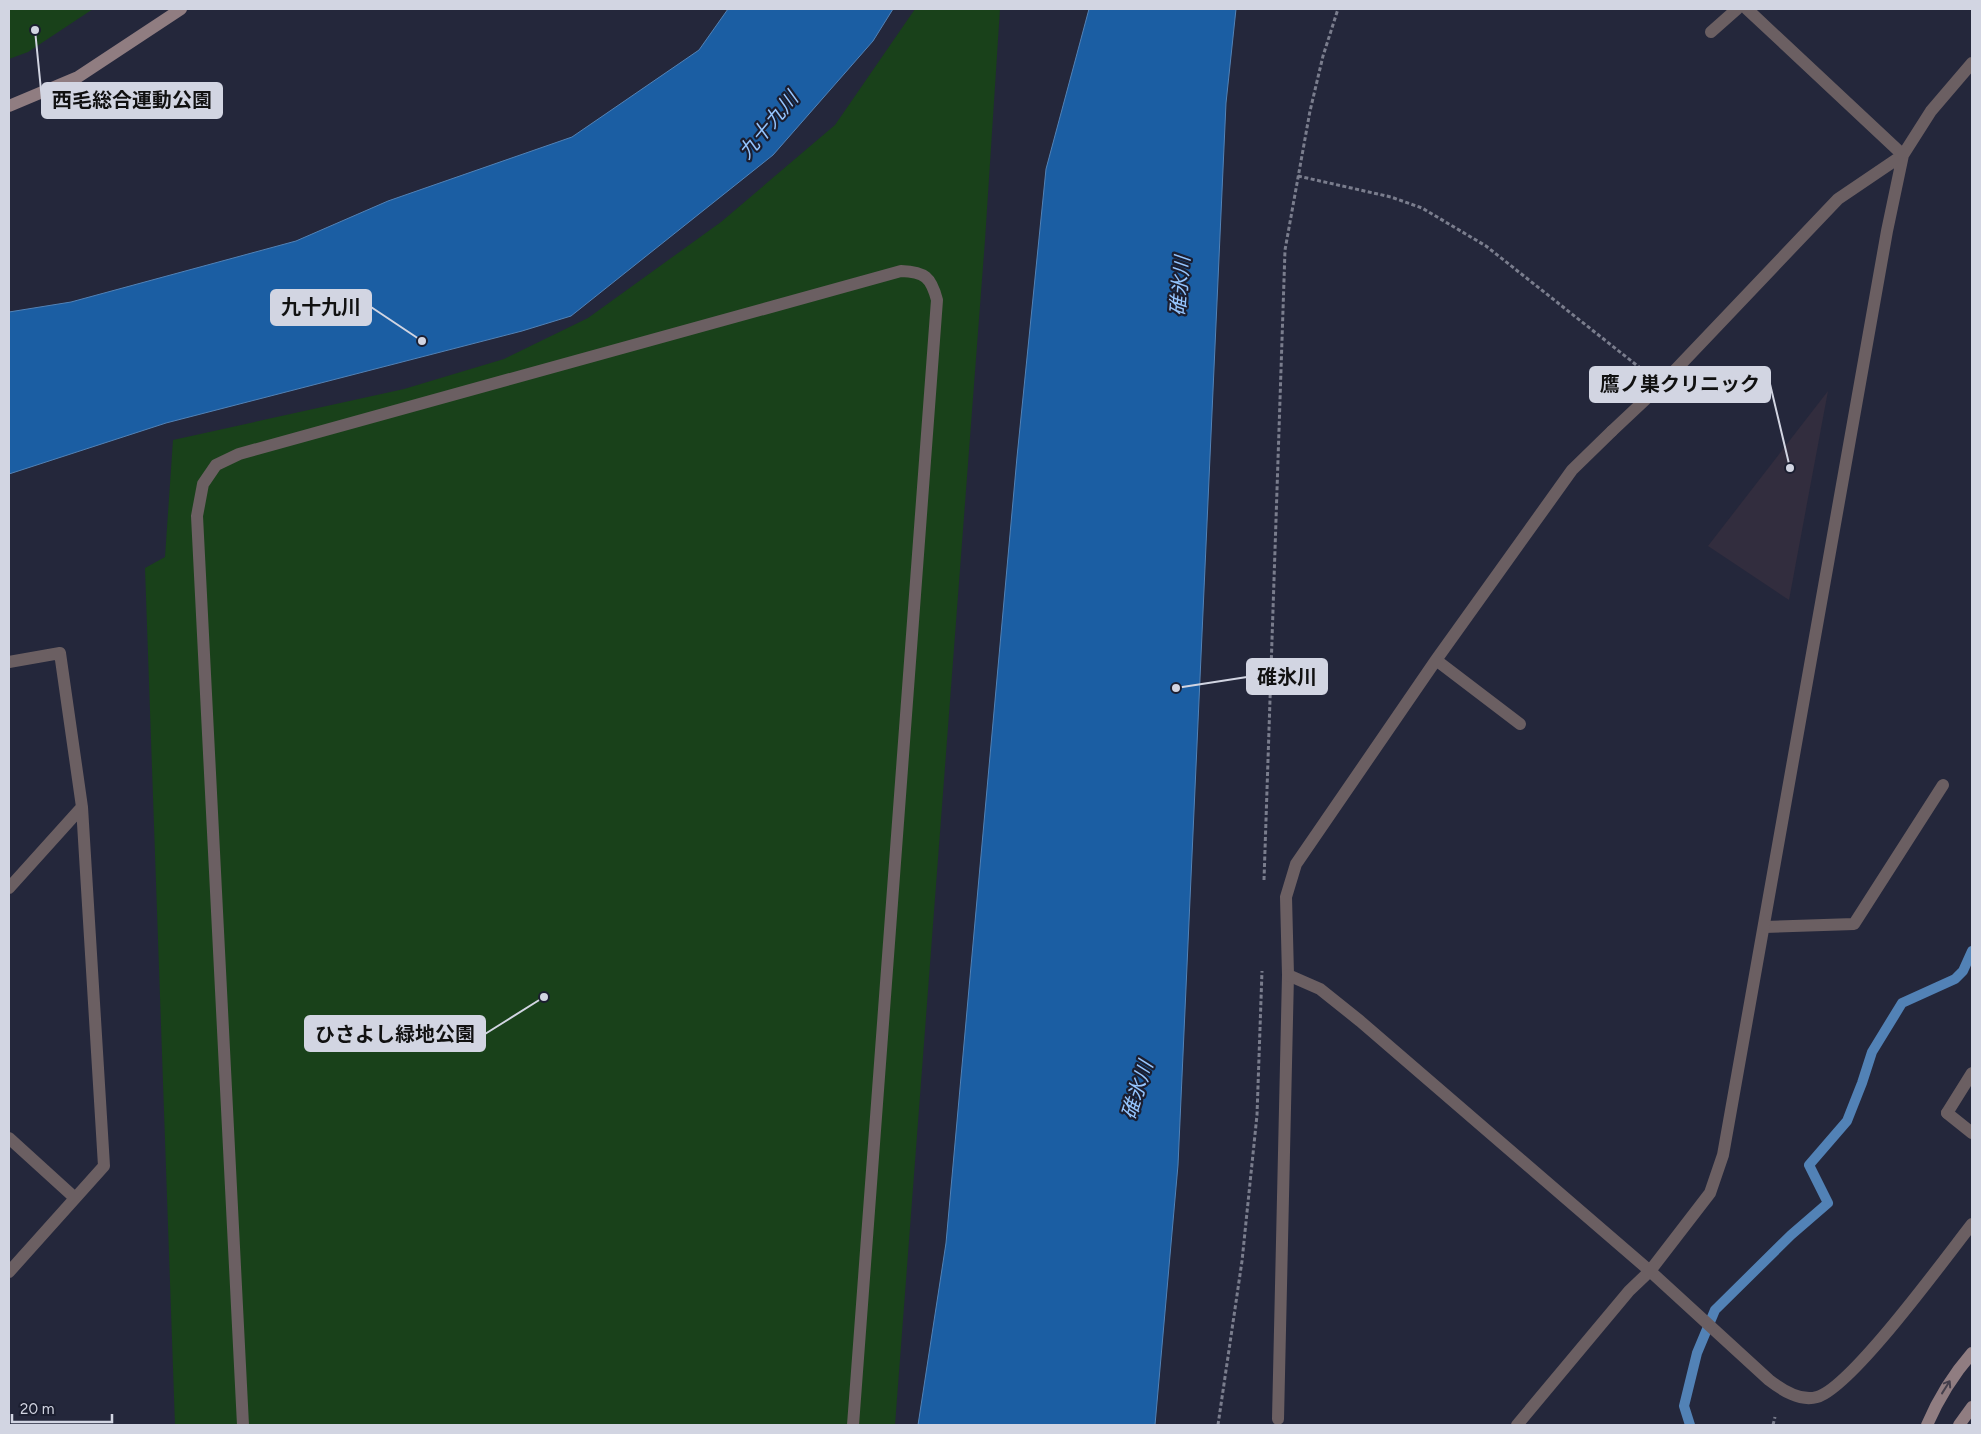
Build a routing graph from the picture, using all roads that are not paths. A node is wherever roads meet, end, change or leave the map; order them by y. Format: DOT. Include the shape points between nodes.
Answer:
graph roads {
  1 [pos="181,9"];
  2 [pos="1737,9"];
  3 [pos="1747,9"];
  4 [pos="1711,32"];
  5 [pos="1972,63"];
  6 [pos="9,106"];
  7 [pos="1903,156"];
  8 [pos="1436,660"];
  9 [pos="9,662"];
  10 [pos="1520,724"];
  11 [pos="1943,785"];
  12 [pos="82,807"];
  13 [pos="9,888"];
  14 [pos="1764,927"];
  15 [pos="1288,975"];
  16 [pos="1972,1073"];
  17 [pos="1972,1133"];
  18 [pos="9,1138"];
  19 [pos="75,1198"];
  20 [pos="1972,1224"];
  21 [pos="9,1272"];
  22 [pos="1650,1272"];
  23 [pos="1972,1353"];
  24 [pos="1972,1407"];
  25 [pos="1278,1418"];
  26 [pos="243,1425"];
  27 [pos="853,1425"];
  28 [pos="1517,1425"];
  29 [pos="1927,1425"];
  30 [pos="1959,1425"];
  1 -- 6 [label="street" via="78,77"];
  2 -- 4 [label="street"];
  3 -- 7 [label="street"];
  5 -- 7 [label="street" via="1931,111"];
  7 -- 8 [label="street" via="1838,199 1661,385 1572,470"];
  7 -- 14 [label="street" via="1887,230"];
  8 -- 10 [label="street"];
  8 -- 15 [label="street" via="1296,864 1286,897"];
  9 -- 12 [label="street" via="60,653"];
  11 -- 14 [label="street" via="1854,924"];
  12 -- 13 [label="street"];
  12 -- 19 [label="street" via="104,1166"];
  14 -- 22 [label="street" via="1723,1155 1710,1193"];
  15 -- 22 [label="street" via="1320,989 1360,1021"];
  15 -- 25 [label="street"];
  16 -- 17 [label="street" via="1947,1113"];
  18 -- 19 [label="street"];
  19 -- 21 [label="street"];
  20 -- 22 [label="street" via="1872,1349 1845,1379 1817,1398 1782,1390"];
  22 -- 28 [label="street" via="1629,1291"];
  29 -- 23 [label="street, one-way" via="1938,1400"];
  24 -- 30 [label="street"];
  26 -- 27 [label="street" via="196,516 203,484 216,465 239,454 901,271 919,272 933,283 937,300"];
}
